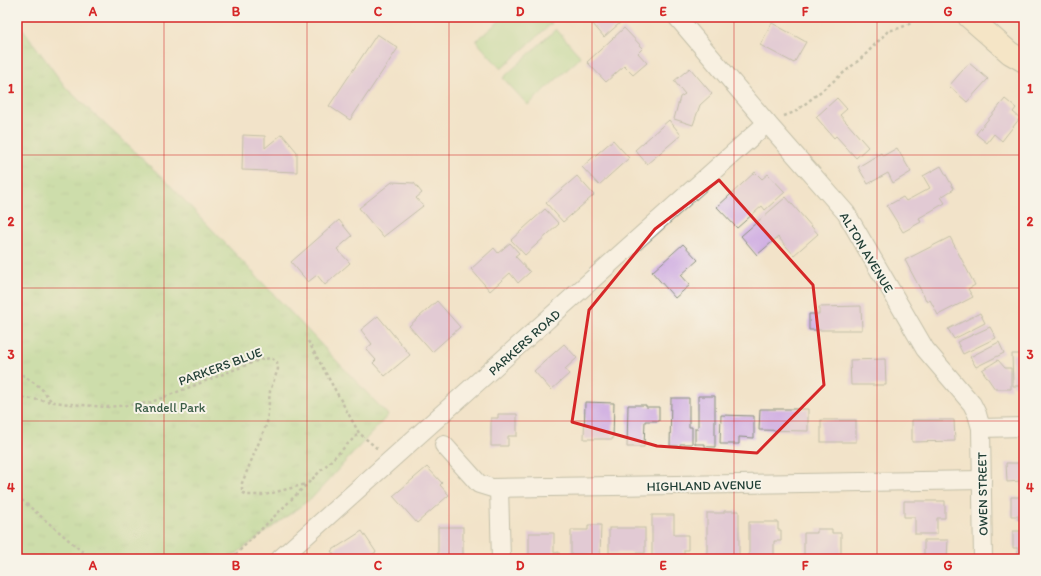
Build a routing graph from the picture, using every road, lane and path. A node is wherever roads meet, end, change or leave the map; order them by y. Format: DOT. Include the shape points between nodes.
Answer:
graph roads {
  1 [pos="677,17"];
  2 [pos="913,17"];
  3 [pos="969,17"];
  4 [pos="1024,61"];
  5 [pos="767,123"];
  6 [pos="308,341"];
  7 [pos="17,371"];
  8 [pos="17,397"];
  9 [pos="52,402"];
  10 [pos="981,428"];
  11 [pos="1024,428"];
  12 [pos="359,433"];
  13 [pos="444,444"];
  14 [pos="391,460"];
  15 [pos="982,480"];
  16 [pos="306,484"];
  17 [pos="499,488"];
  18 [pos="17,496"];
  19 [pos="91,559"];
  20 [pos="231,559"];
  21 [pos="280,559"];
  22 [pos="501,559"];
  23 [pos="983,559"];
  1 -- 5 [label="street, ALTON AVENUE"];
  2 -- 5 [label="path" via="911,23 888,30 864,56 795,112"];
  3 -- 4 [label="main road" via="1010,53"];
  5 -- 10 [label="street, ALTON AVENUE" via="846,213 925,349 972,404"];
  5 -- 14 [label="street, PARKERS ROAD"];
  6 -- 12 [label="path"];
  7 -- 9 [label="path" via="40,388"];
  8 -- 9 [label="path, PARKERS BLUE"];
  9 -- 16 [label="path, PARKERS BLUE" via="108,407 149,403 259,360 271,358 277,362 278,369 270,391 267,422 242,483 242,492 247,495 265,495"];
  10 -- 11 [label="street"];
  10 -- 15 [label="street, OWEN STREET"];
  12 -- 14 [label="path"];
  12 -- 16 [label="path"];
  13 -- 17 [label="street, HIGHLAND AVENUE" via="480,484"];
  14 -- 21 [label="street, PARKERS ROAD"];
  15 -- 17 [label="street, HIGHLAND AVENUE"];
  15 -- 23 [label="street, OWEN STREET"];
  16 -- 20 [label="path"];
  17 -- 22 [label="street"];
  18 -- 19 [label="path"];
}
